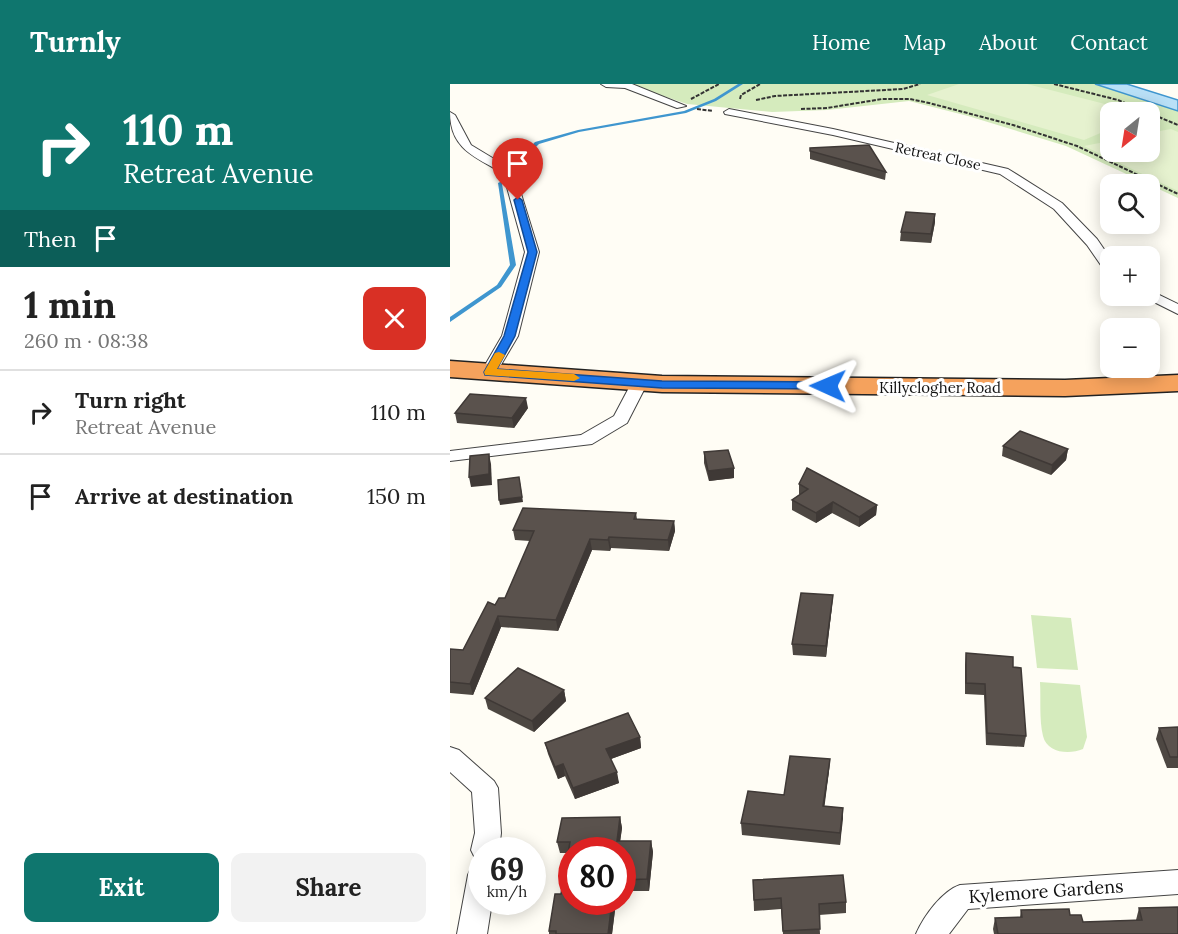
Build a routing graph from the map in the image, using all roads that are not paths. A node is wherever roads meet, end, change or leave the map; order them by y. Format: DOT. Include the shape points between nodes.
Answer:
graph roads {
  1 [pos="606,84"];
  2 [pos="681,105"];
  3 [pos="729,112"];
  4 [pos="450,116"];
  5 [pos="1100,254"];
  6 [pos="1160,300"];
  7 [pos="1178,310"];
  8 [pos="450,369"];
  9 [pos="489,372"];
  10 [pos="640,382"];
  11 [pos="1178,383"];
  12 [pos="450,456"];
  13 [pos="450,756"];
  14 [pos="487,837"];
  15 [pos="1178,882"];
  16 [pos="475,915"];
  17 [pos="472,934"];
  18 [pos="931,934"];
  1 -- 2 [label="street" via="626,85"];
  3 -- 5 [label="street, Retreat Close" via="1004,171 1058,206"];
  4 -- 9 [label="street" via="466,147 510,177 532,252 510,336"];
  6 -- 7 [label="street"];
  8 -- 9 [label="highway, Killyclogher Road"];
  9 -- 10 [label="highway, Killyclogher Road"];
  10 -- 11 [label="highway, Killyclogher Road" via="1065,388"];
  10 -- 12 [label="street" via="621,419 586,440"];
  13 -- 14 [label="street" via="484,788"];
  15 -- 18 [label="street, Kylemore Gardens" via="960,897"];
  16 -- 17 [label="street"];
}
